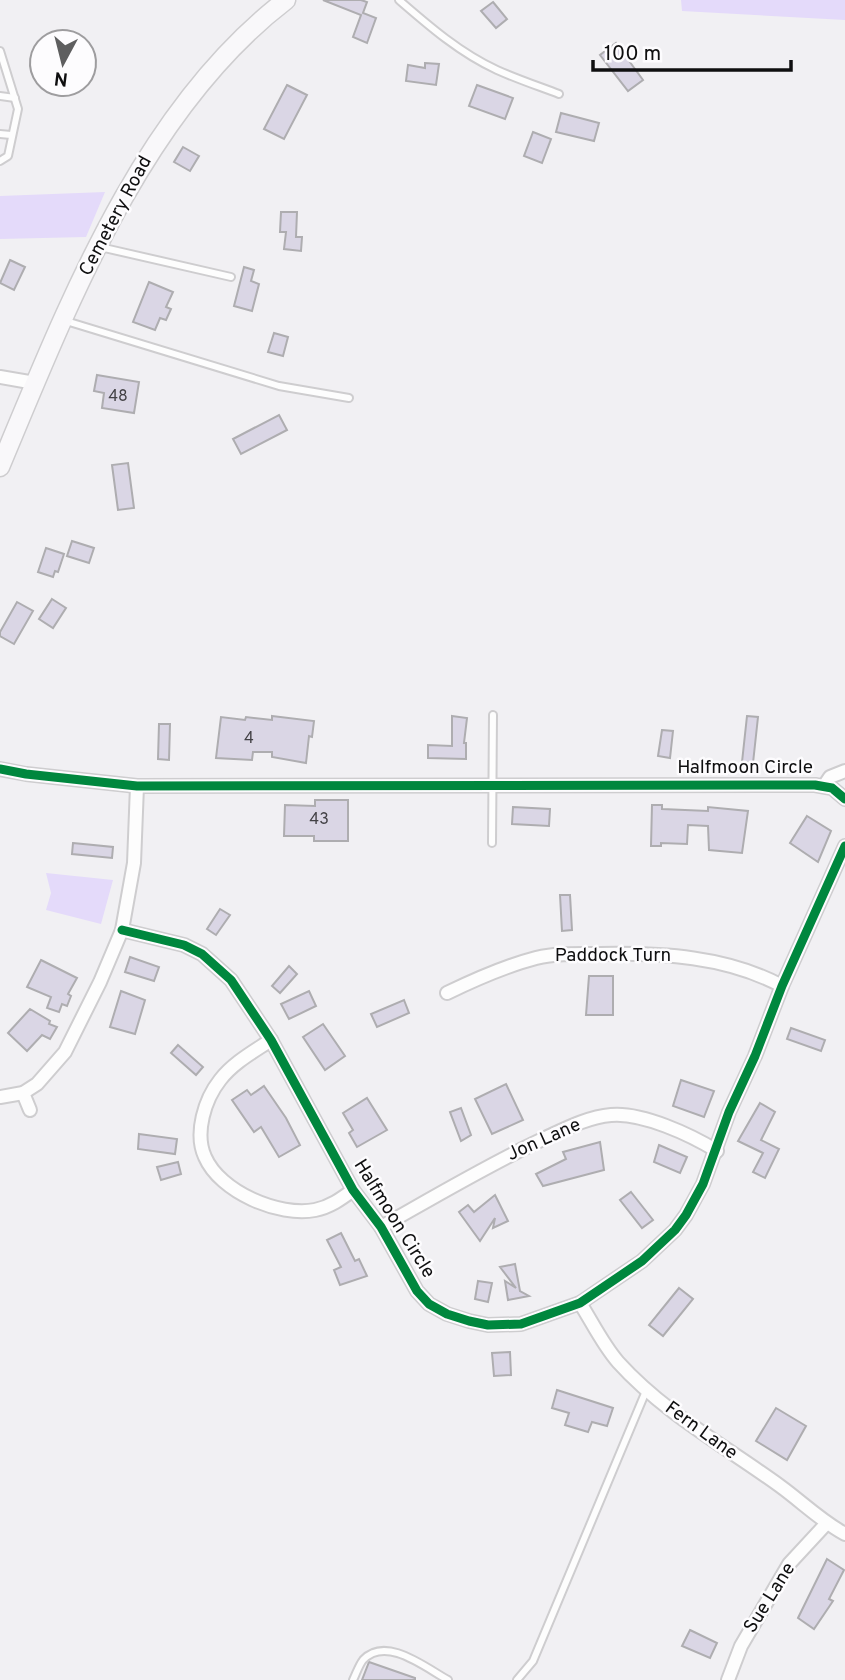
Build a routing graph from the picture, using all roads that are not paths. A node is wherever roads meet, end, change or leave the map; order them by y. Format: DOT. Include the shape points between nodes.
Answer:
graph roads {
  1 [pos="286,0"];
  2 [pos="399,0"];
  3 [pos="0,51"];
  4 [pos="559,94"];
  5 [pos="0,96"];
  6 [pos="15,98"];
  7 [pos="0,134"];
  8 [pos="11,135"];
  9 [pos="0,162"];
  10 [pos="98,247"];
  11 [pos="231,277"];
  12 [pos="64,321"];
  13 [pos="0,377"];
  14 [pos="35,383"];
  15 [pos="349,398"];
  16 [pos="0,467"];
  17 [pos="493,715"];
  18 [pos="0,769"];
  19 [pos="845,771"];
  20 [pos="493,785"];
  21 [pos="137,786"];
  22 [pos="824,786"];
  23 [pos="845,799"];
  24 [pos="492,843"];
  25 [pos="845,846"];
  26 [pos="122,930"];
  27 [pos="782,986"];
  28 [pos="447,993"];
  29 [pos="271,1040"];
  30 [pos="23,1093"];
  31 [pos="0,1097"];
  32 [pos="30,1110"];
  33 [pos="717,1151"];
  34 [pos="353,1190"];
  35 [pos="381,1227"];
  36 [pos="580,1303"];
  37 [pos="646,1391"];
  38 [pos="826,1524"];
  39 [pos="845,1534"];
  40 [pos="353,1680"];
  41 [pos="448,1680"];
  42 [pos="517,1680"];
  43 [pos="728,1680"];
  1 -- 10 [label="street, Cemetery Road" via="198,86 151,150"];
  2 -- 4 [label="lane" via="470,55"];
  3 -- 6 [label="lane"];
  5 -- 6 [label="lane"];
  6 -- 8 [label="lane" via="18,109"];
  7 -- 8 [label="lane"];
  8 -- 9 [label="lane" via="8,156"];
  10 -- 11 [label="lane"];
  10 -- 12 [label="street, Cemetery Road"];
  12 -- 14 [label="street, Cemetery Road"];
  12 -- 15 [label="lane" via="279,386"];
  13 -- 14 [label="street"];
  14 -- 16 [label="street, Cemetery Road"];
  17 -- 20 [label="lane"];
  18 -- 21 [label="street, Halfmoon Circle"];
  19 -- 22 [label="street, Halfmoon Circle" via="830,777"];
  20 -- 21 [label="street, Halfmoon Circle"];
  20 -- 22 [label="street, Halfmoon Circle"];
  20 -- 24 [label="lane"];
  21 -- 26 [label="street" via="134,863"];
  22 -- 23 [label="street, Halfmoon Circle"];
  25 -- 27 [label="street, Halfmoon Circle"];
  26 -- 29 [label="street, Halfmoon Circle" via="202,954 230,980"];
  26 -- 30 [label="street" via="65,1052"];
  27 -- 28 [label="street, Paddock Turn" via="738,967 653,953 557,954 494,970"];
  27 -- 33 [label="street, Halfmoon Circle"];
  29 -- 34 [label="street, Halfmoon Circle"];
  29 -- 34 [label="street" via="239,1061 208,1099 201,1137 205,1157 224,1180 249,1199 273,1208 314,1211"];
  30 -- 31 [label="street"];
  30 -- 32 [label="street"];
  33 -- 35 [label="street, Jon Lane" via="681,1131 612,1114 579,1122 500,1160"];
  33 -- 36 [label="street, Halfmoon Circle" via="675,1230 642,1261"];
  34 -- 35 [label="street, Halfmoon Circle"];
  35 -- 36 [label="street, Halfmoon Circle" via="418,1291 447,1314 488,1325 521,1324"];
  36 -- 37 [label="street, Fern Lane" via="616,1359"];
  37 -- 38 [label="street, Fern Lane"];
  37 -- 42 [label="lane" via="533,1661"];
  38 -- 39 [label="street, Fern Lane"];
  38 -- 43 [label="street, Sue Lane" via="789,1564 741,1646"];
  40 -- 41 [label="lane" via="363,1661 375,1651 394,1651"];
}
